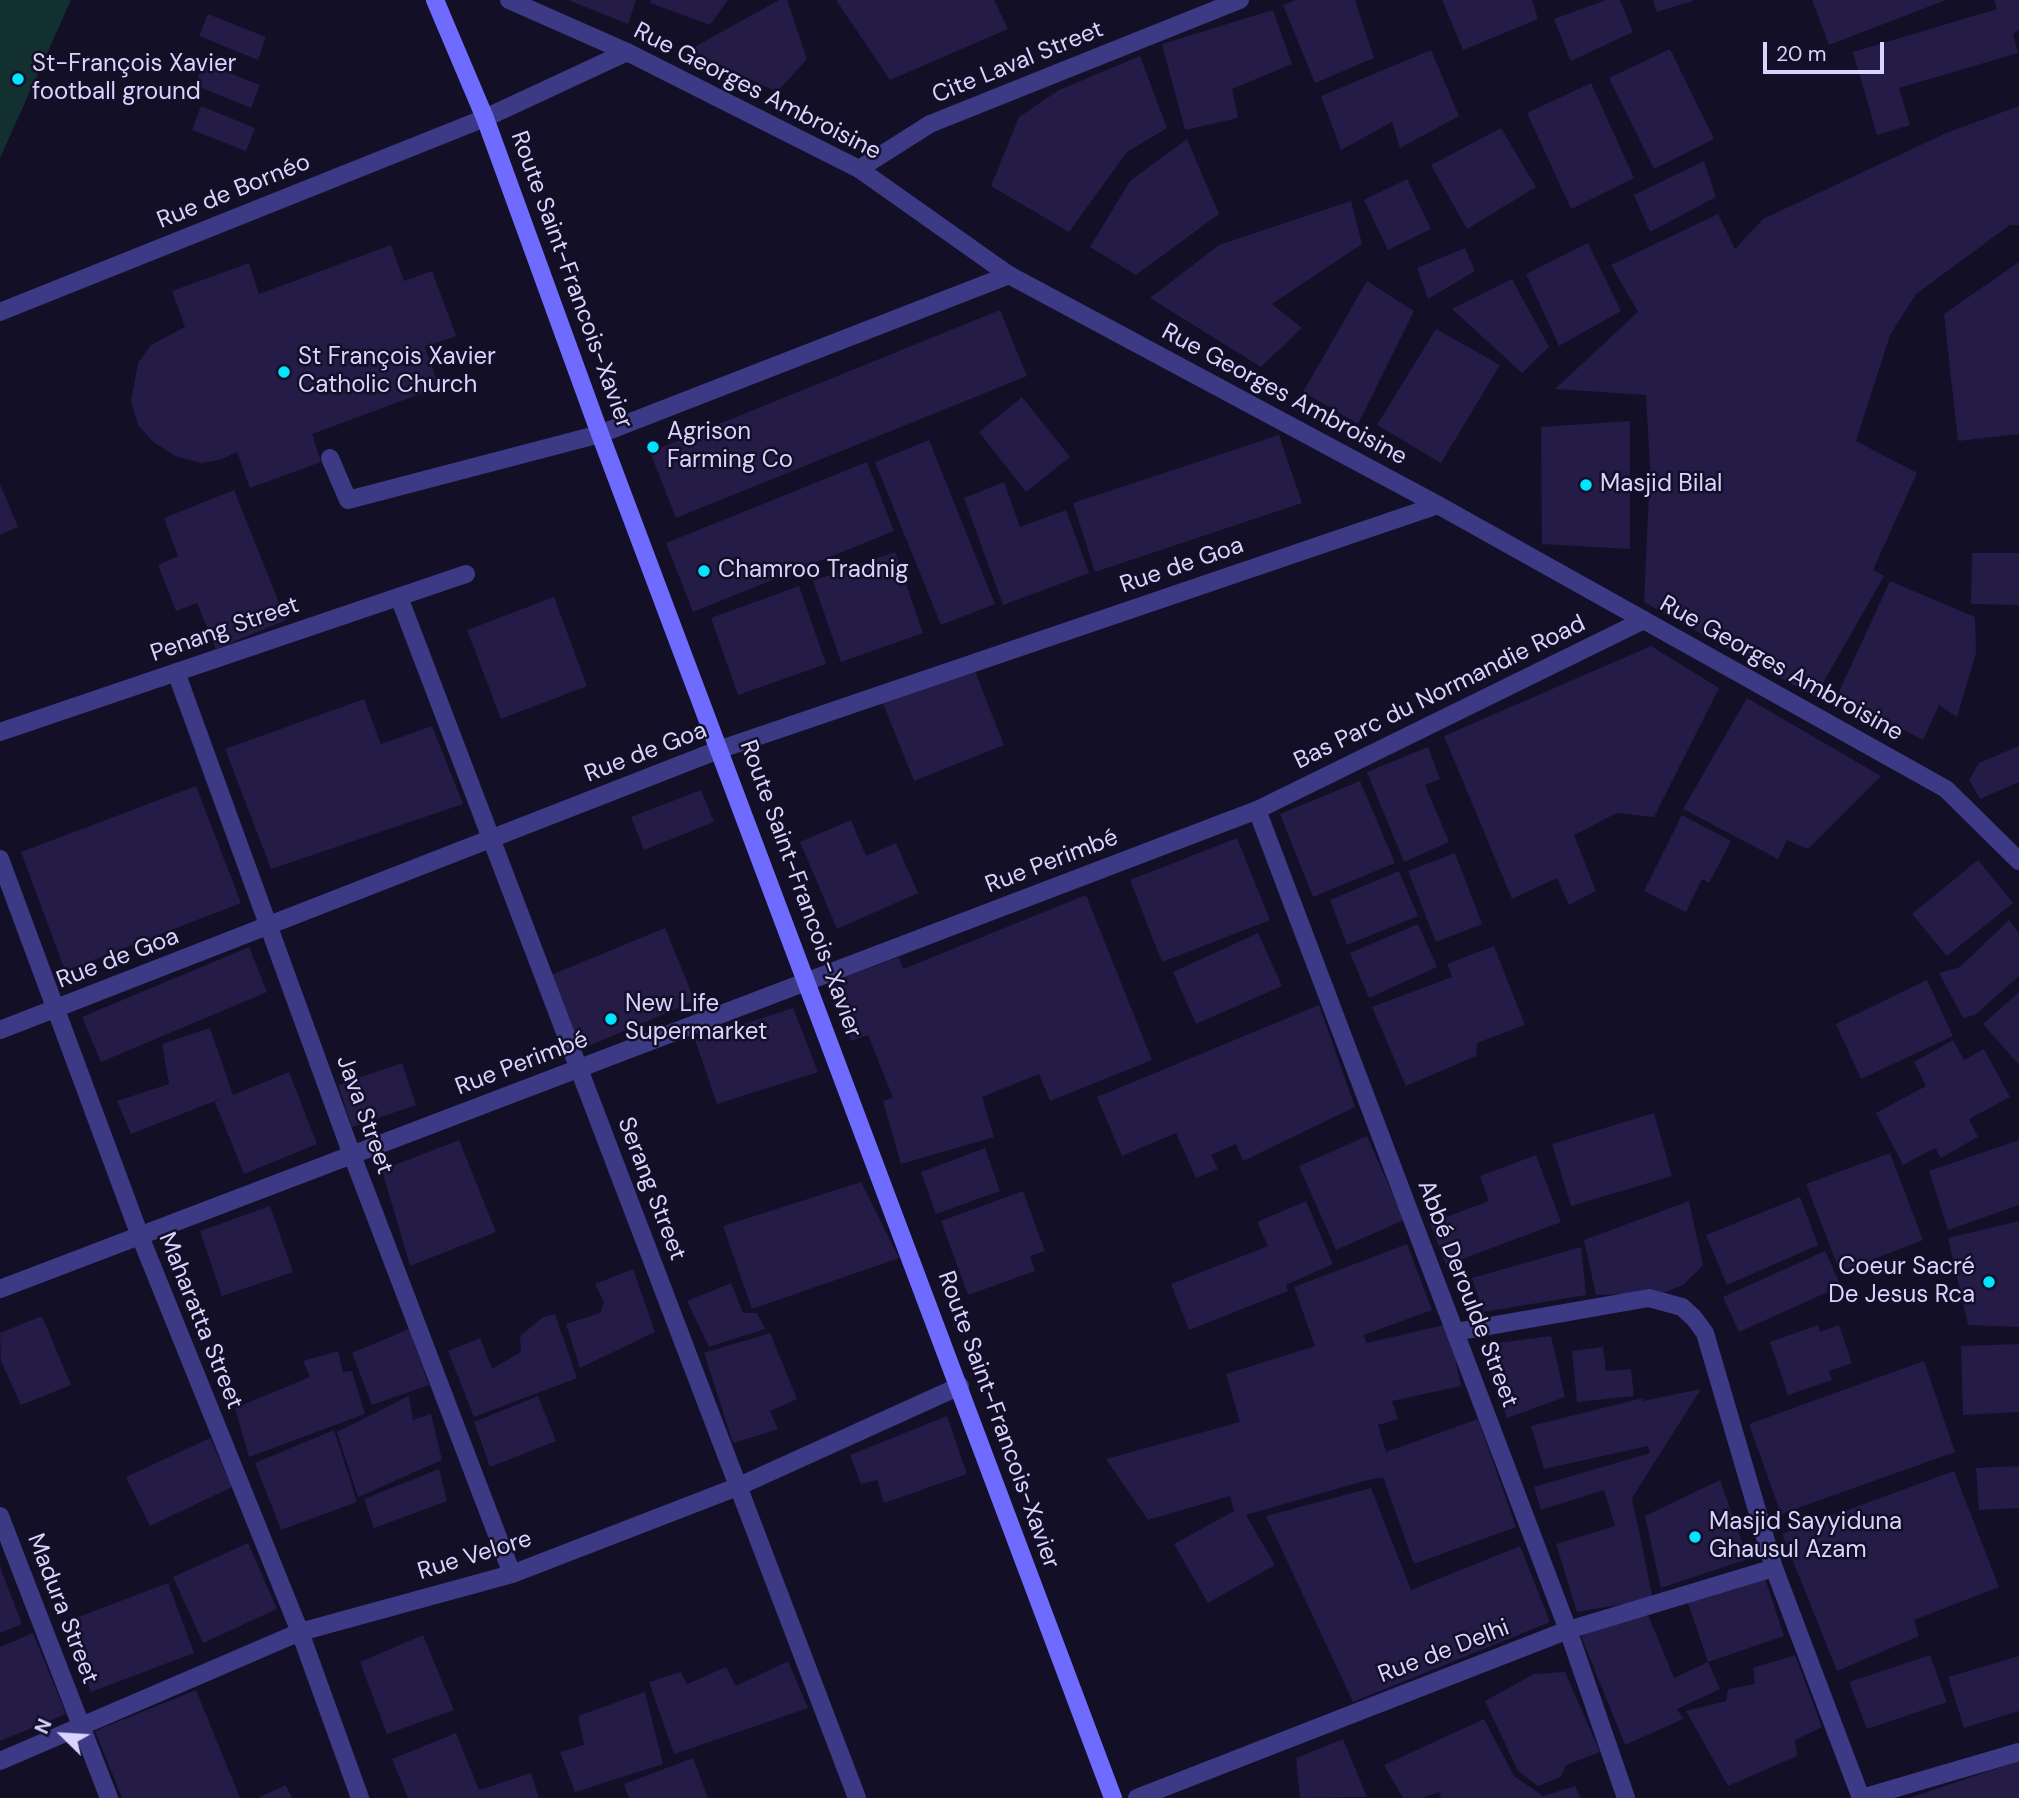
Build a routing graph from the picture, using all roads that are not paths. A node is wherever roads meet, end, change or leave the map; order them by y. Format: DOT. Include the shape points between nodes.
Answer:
graph roads {
  1 [pos="435,0"];
  2 [pos="509,0"];
  3 [pos="1240,0"];
  4 [pos="627,52"];
  5 [pos="485,118"];
  6 [pos="859,169"];
  7 [pos="1009,275"];
  8 [pos="0,312"];
  9 [pos="600,434"];
  10 [pos="330,458"];
  11 [pos="1438,505"];
  12 [pos="466,574"];
  13 [pos="399,597"];
  14 [pos="1644,620"];
  15 [pos="176,672"];
  16 [pos="0,732"];
  17 [pos="721,749"];
  18 [pos="1257,810"];
  19 [pos="491,839"];
  20 [pos="0,859"];
  21 [pos="2019,860"];
  22 [pos="269,928"];
  23 [pos="808,982"];
  24 [pos="55,1009"];
  25 [pos="0,1030"];
  26 [pos="579,1069"];
  27 [pos="352,1155"];
  28 [pos="140,1236"];
  29 [pos="0,1289"];
  30 [pos="1455,1332"];
  31 [pos="960,1386"];
  32 [pos="737,1488"];
  33 [pos="0,1516"];
  34 [pos="1774,1568"];
  35 [pos="512,1574"];
  36 [pos="1569,1630"];
  37 [pos="300,1632"];
  38 [pos="80,1725"];
  39 [pos="2019,1752"];
  40 [pos="0,1761"];
  41 [pos="108,1798"];
  42 [pos="360,1798"];
  43 [pos="857,1798"];
  44 [pos="1114,1798"];
  45 [pos="1137,1798"];
  46 [pos="1626,1798"];
  47 [pos="1861,1798"];
  1 -- 5 [label="main road, Route Saint-Francois-Xavier"];
  2 -- 4 [label="street, Rue Georges Ambroisine"];
  3 -- 6 [label="street, Cite Laval Street" via="930,124"];
  4 -- 5 [label="street, Rue de Bornéo"];
  4 -- 6 [label="street, Rue Georges Ambroisine"];
  5 -- 8 [label="street, Rue de Bornéo"];
  5 -- 9 [label="main road, Route Saint-Francois-Xavier"];
  6 -- 7 [label="street, Rue Georges Ambroisine"];
  7 -- 9 [label="street"];
  7 -- 11 [label="street, Rue Georges Ambroisine"];
  9 -- 10 [label="street" via="348,500"];
  9 -- 17 [label="main road, Route Saint-Francois-Xavier"];
  11 -- 14 [label="street, Rue Georges Ambroisine"];
  11 -- 17 [label="street, Rue de Goa"];
  12 -- 13 [label="street, Penang Street"];
  13 -- 15 [label="street, Penang Street"];
  13 -- 19 [label="street, Serang Street"];
  14 -- 18 [label="street, Bas Parc du Normandie Road"];
  14 -- 21 [label="street, Rue Georges Ambroisine" via="1946,789"];
  15 -- 16 [label="street, Penang Street"];
  15 -- 22 [label="street, Java Street"];
  17 -- 19 [label="street, Rue de Goa"];
  17 -- 23 [label="main road, Route Saint-Francois-Xavier"];
  18 -- 23 [label="street, Rue Perimbé"];
  18 -- 30 [label="street, Abbé Deroulde Street"];
  19 -- 22 [label="street, Rue de Goa"];
  19 -- 26 [label="street, Serang Street"];
  20 -- 24 [label="street, Maharatta Street"];
  22 -- 24 [label="street, Rue de Goa"];
  22 -- 27 [label="street, Java Street"];
  23 -- 26 [label="street, Rue Perimbé"];
  23 -- 31 [label="main road, Route Saint-Francois-Xavier"];
  24 -- 25 [label="street, Rue de Goa"];
  24 -- 28 [label="street, Maharatta Street"];
  26 -- 27 [label="street, Rue Perimbé"];
  26 -- 32 [label="street, Serang Street"];
  27 -- 28 [label="street, Rue Perimbé"];
  27 -- 35 [label="street, Java Street"];
  28 -- 29 [label="street, Rue Perimbé"];
  28 -- 37 [label="street, Maharatta Street"];
  30 -- 34 [label="street" via="1649,1298 1682,1307 1705,1333"];
  30 -- 36 [label="street, Abbé Deroulde Street"];
  31 -- 32 [label="street, Rue Velore"];
  31 -- 44 [label="main road, Route Saint-Francois-Xavier"];
  32 -- 35 [label="street, Rue Velore"];
  32 -- 43 [label="street, Serang Street"];
  33 -- 38 [label="street, Madura Street"];
  34 -- 36 [label="street, Rue de Delhi"];
  34 -- 47 [label="street"];
  35 -- 37 [label="street, Rue Velore"];
  36 -- 45 [label="street, Rue de Delhi"];
  36 -- 46 [label="street, Abbé Deroulde Street"];
  37 -- 38 [label="street, Rue Velore"];
  37 -- 42 [label="street, Maharatta Street"];
  38 -- 40 [label="street, Rue Velore"];
  38 -- 41 [label="street, Madura Street"];
  39 -- 47 [label="street"];
}
